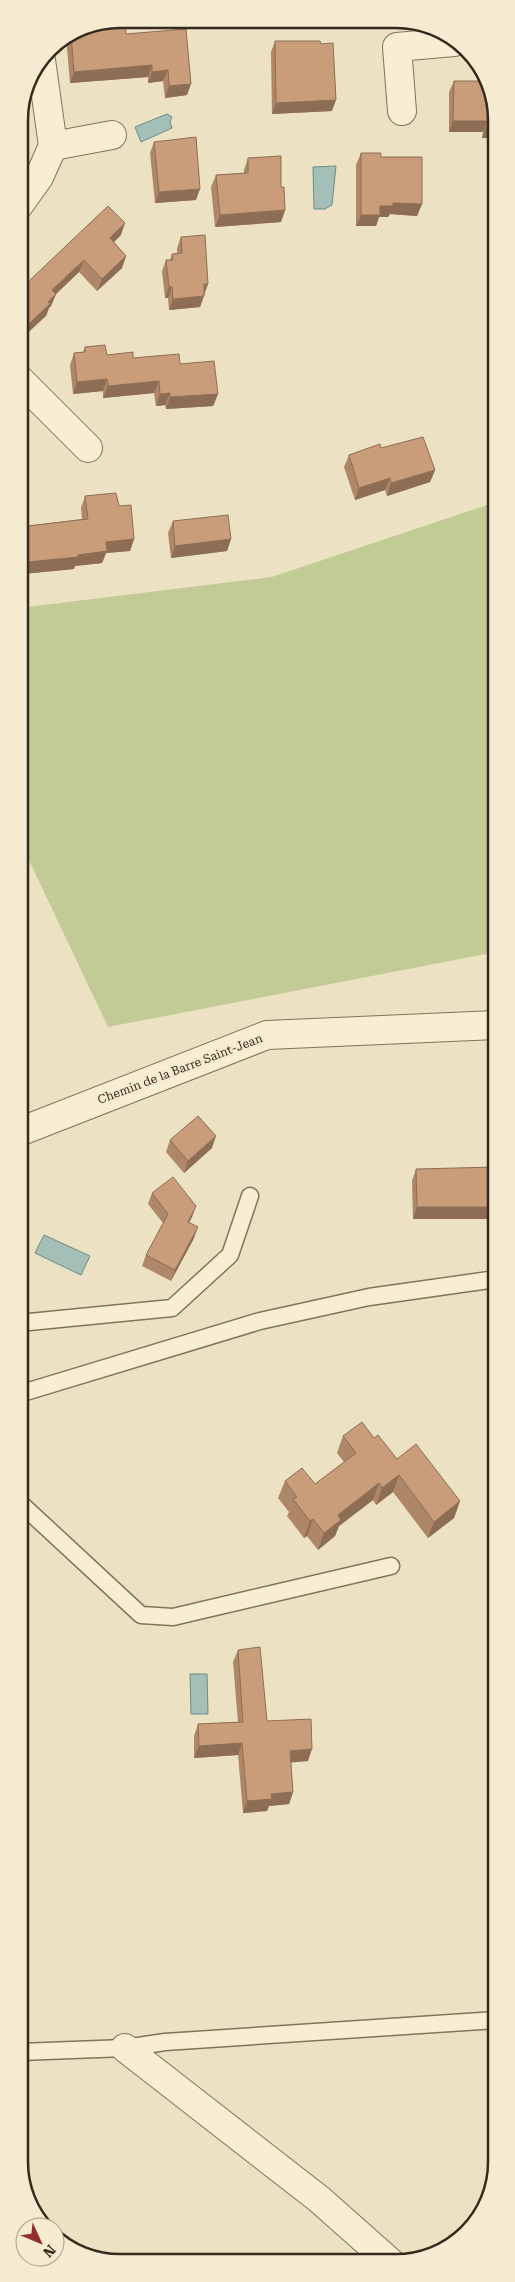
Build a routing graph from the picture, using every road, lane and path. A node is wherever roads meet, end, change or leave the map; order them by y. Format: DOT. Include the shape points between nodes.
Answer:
graph roads {
  1 [pos="446,43"];
  2 [pos="42,69"];
  3 [pos="402,111"];
  4 [pos="112,135"];
  5 [pos="53,146"];
  6 [pos="28,194"];
  7 [pos="28,388"];
  8 [pos="88,448"];
  9 [pos="488,1025"];
  10 [pos="28,1128"];
  11 [pos="250,1196"];
  12 [pos="487,1281"];
  13 [pos="28,1322"];
  14 [pos="28,1391"];
  15 [pos="28,1510"];
  16 [pos="390,1566"];
  17 [pos="487,2021"];
  18 [pos="125,2048"];
  19 [pos="28,2052"];
  20 [pos="381,2254"];
  1 -- 3 [label="street" via="397,47"];
  2 -- 5 [label="street"];
  4 -- 5 [label="street"];
  5 -- 6 [label="street" via="40,177"];
  7 -- 8 [label="street"];
  9 -- 10 [label="street, Chemin de la Barre Saint-Jean" via="267,1035"];
  11 -- 13 [label="lane" via="230,1255 172,1308"];
  12 -- 14 [label="lane" via="369,1298 260,1322"];
  15 -- 16 [label="lane" via="141,1615 173,1617"];
  17 -- 18 [label="lane" via="165,2042"];
  18 -- 19 [label="lane"];
  18 -- 20 [label="street" via="319,2199"];
}
